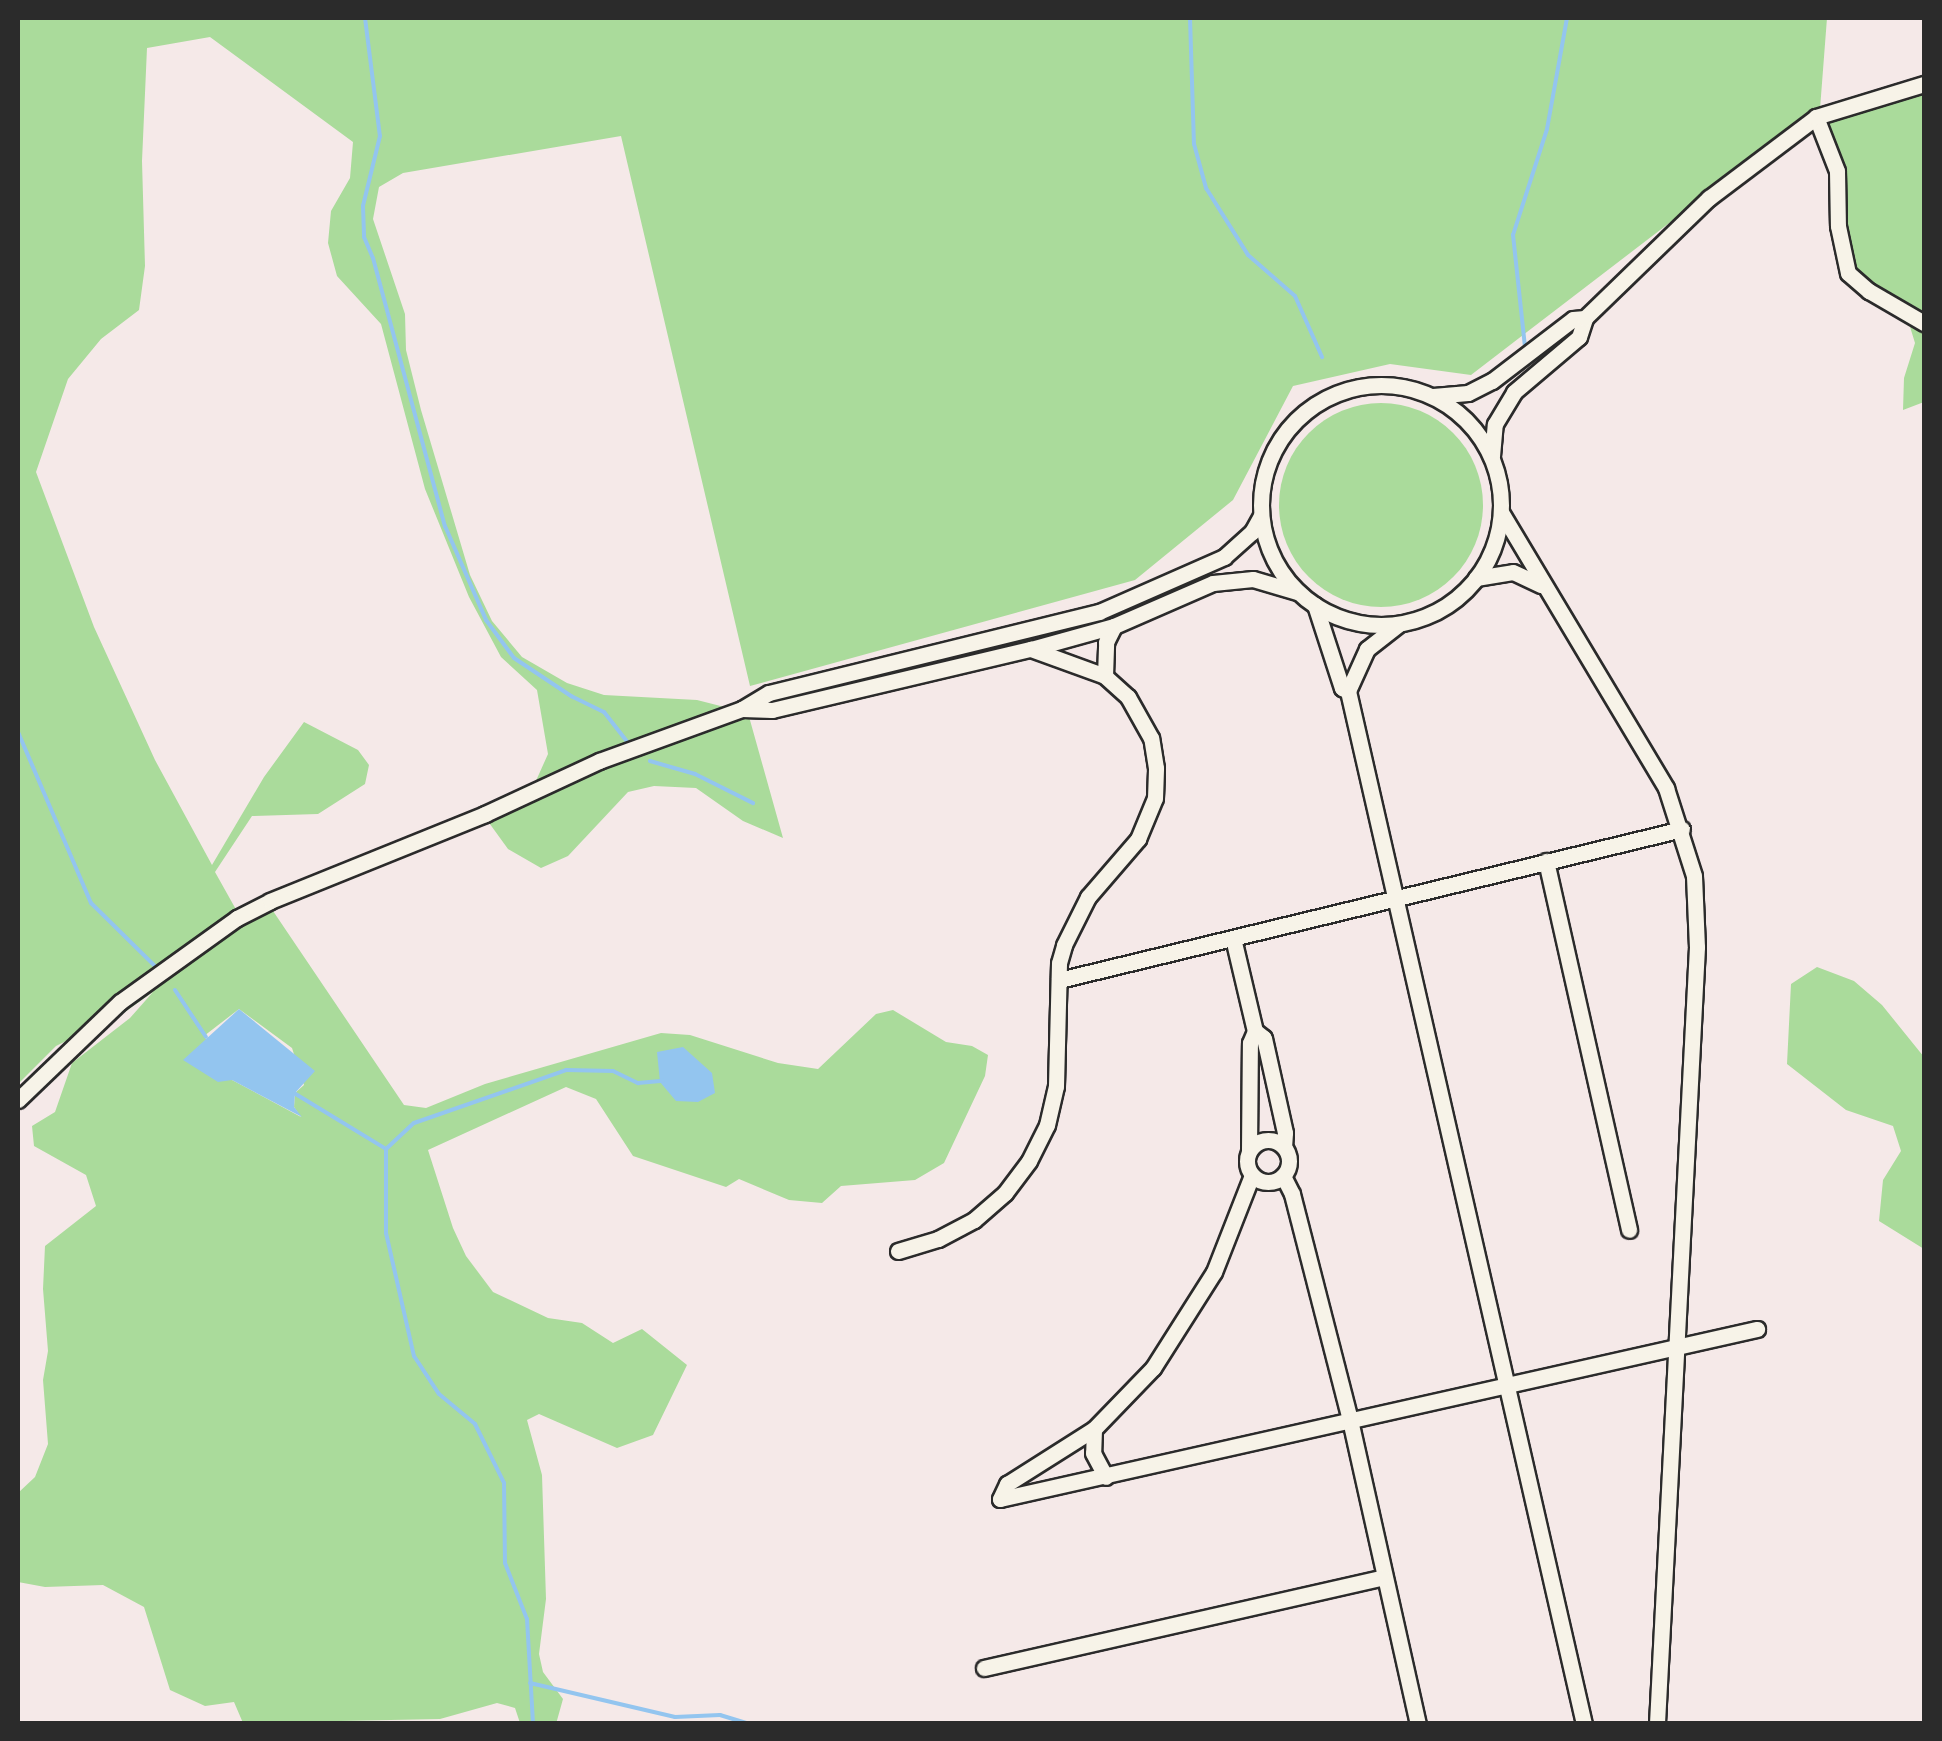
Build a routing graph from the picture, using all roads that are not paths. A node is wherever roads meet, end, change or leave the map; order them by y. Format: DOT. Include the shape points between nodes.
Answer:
graph roads {
  1 [pos="1924,84"];
  2 [pos="1816,117"];
  3 [pos="1584,318"];
  4 [pos="1924,323"];
  5 [pos="1430,396"];
  6 [pos="1492,459"];
  7 [pos="1500,512"];
  8 [pos="1261,516"];
  9 [pos="1476,578"];
  10 [pos="1542,586"];
  11 [pos="1300,594"];
  12 [pos="1315,605"];
  13 [pos="1401,623"];
  14 [pos="1114,626"];
  15 [pos="1032,649"];
  16 [pos="1105,676"];
  17 [pos="1348,690"];
  18 [pos="742,709"];
  19 [pos="1682,829"];
  20 [pos="1546,862"];
  21 [pos="1396,900"];
  22 [pos="1233,938"];
  23 [pos="1059,980"];
  24 [pos="1255,1031"];
  25 [pos="18,1100"];
  26 [pos="1284,1146"];
  27 [pos="1249,1150"];
  28 [pos="1252,1175"];
  29 [pos="1283,1176"];
  30 [pos="1629,1230"];
  31 [pos="898,1251"];
  32 [pos="1757,1329"];
  33 [pos="1677,1346"];
  34 [pos="1510,1384"];
  35 [pos="1350,1420"];
  36 [pos="1094,1429"];
  37 [pos="1106,1477"];
  38 [pos="1383,1577"];
  39 [pos="984,1668"];
  40 [pos="1418,1724"];
  41 [pos="1584,1724"];
  42 [pos="1657,1724"];
  1 -- 2 [label="street"];
  2 -- 3 [label="street" via="1709,198"];
  2 -- 4 [label="street" via="1838,171 1838,226 1848,273"];
  3 -- 5 [label="street" via="1572,320 1492,381 1449,398"];
  3 -- 6 [label="street" via="1579,337 1505,404 1492,435"];
  5 -- 6 [label="street" via="1460,416"];
  5 -- 8 [label="street" via="1396,386 1360,387 1311,407 1285,432 1268,463"];
  6 -- 7 [label="street"];
  7 -- 9 [label="street" via="1493,546"];
  7 -- 10 [label="street"];
  8 -- 11 [label="street" via="1278,566"];
  8 -- 18 [label="street" via="1224,557 1099,612 769,693"];
  9 -- 10 [label="street" via="1513,572"];
  9 -- 13 [label="street" via="1435,612"];
  10 -- 19 [label="street" via="1666,788"];
  11 -- 12 [label="street"];
  11 -- 14 [label="street" via="1266,582 1226,580"];
  12 -- 13 [label="street" via="1365,624"];
  12 -- 17 [label="street"];
  13 -- 17 [label="street" via="1368,649"];
  14 -- 15 [label="street"];
  14 -- 16 [label="street" via="1106,642"];
  15 -- 16 [label="street"];
  15 -- 18 [label="street" via="772,710"];
  16 -- 23 [label="street" via="1145,723 1155,753 1154,798 1138,839 1078,912"];
  17 -- 21 [label="street"];
  18 -- 25 [label="street" via="599,762 237,918 120,1002"];
  19 -- 20 [label="street"];
  19 -- 33 [label="street" via="1694,876 1697,946"];
  20 -- 21 [label="street"];
  20 -- 30 [label="street"];
  21 -- 22 [label="street"];
  21 -- 34 [label="street"];
  22 -- 23 [label="street"];
  22 -- 24 [label="street"];
  23 -- 31 [label="street" via="1056,1086 1029,1161 974,1220"];
  24 -- 26 [label="street" via="1264,1038"];
  24 -- 27 [label="street"];
  26 -- 27 [label="street" via="1265,1139"];
  26 -- 29 [label="street" via="1289,1165"];
  27 -- 28 [label="street"];
  28 -- 29 [label="street" via="1271,1182"];
  28 -- 36 [label="street" via="1214,1272 1186,1322"];
  29 -- 35 [label="street"];
  32 -- 33 [label="street"];
  33 -- 34 [label="street"];
  33 -- 42 [label="street"];
  34 -- 35 [label="street"];
  34 -- 41 [label="street"];
  35 -- 37 [label="street"];
  35 -- 38 [label="street"];
  36 -- 37 [label="street" via="1093,1453"];
  36 -- 37 [label="street" via="1007,1484 1000,1499"];
  38 -- 39 [label="street"];
  38 -- 40 [label="street"];
}
